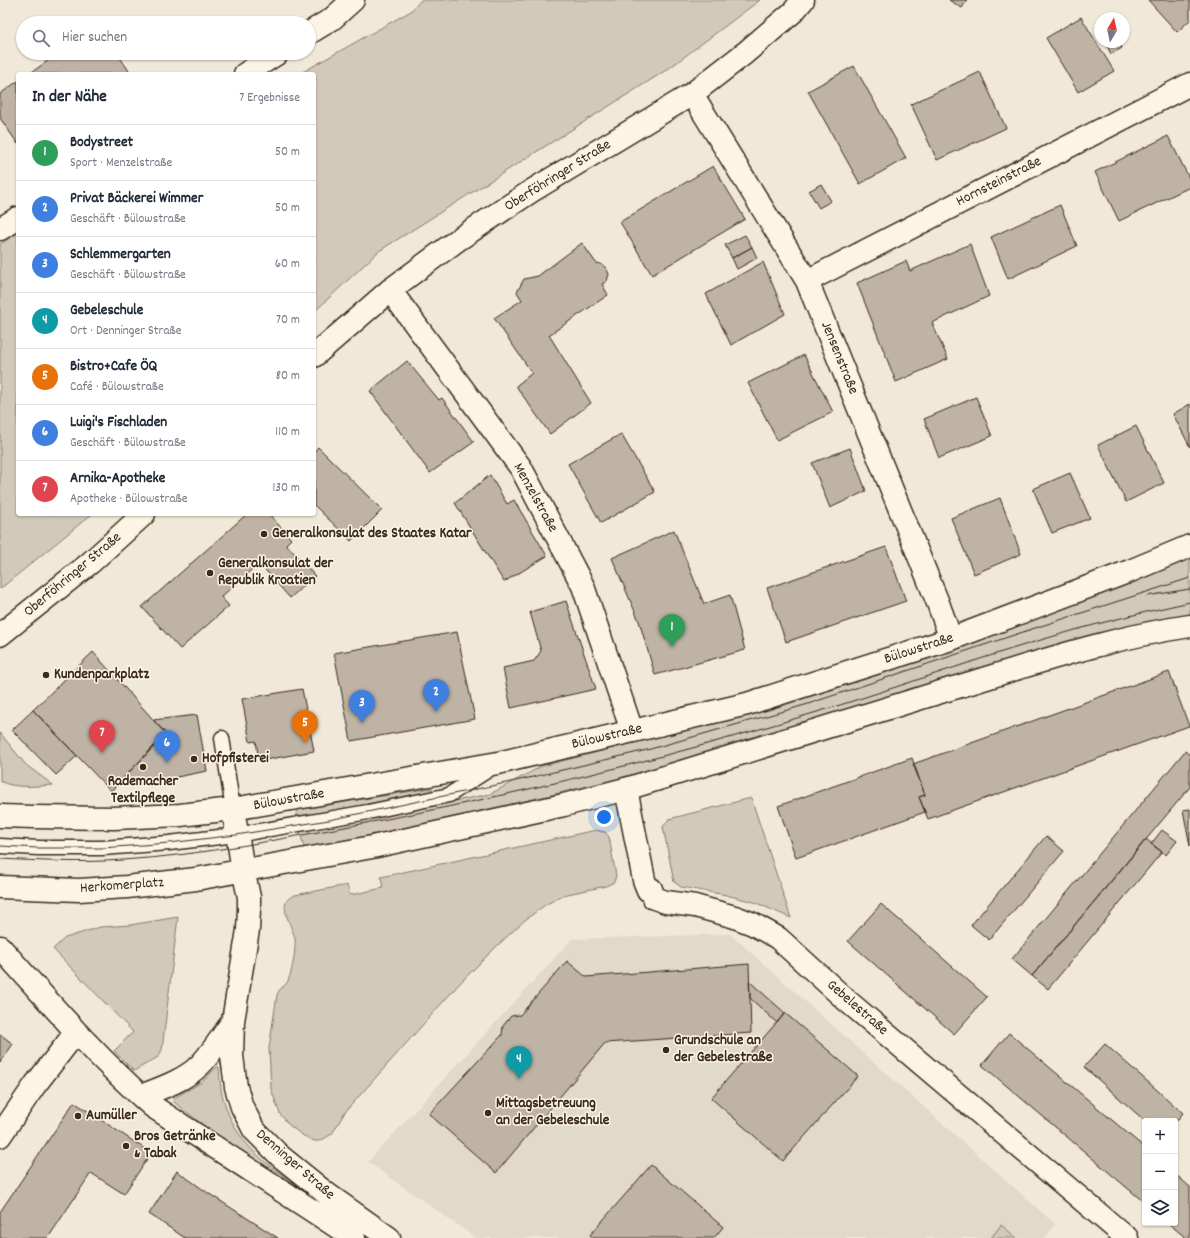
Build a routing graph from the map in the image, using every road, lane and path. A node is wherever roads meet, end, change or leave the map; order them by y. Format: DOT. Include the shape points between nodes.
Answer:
graph roads {
  1 [pos="353,0"];
  2 [pos="803,0"];
  3 [pos="316,28"];
  4 [pos="267,60"];
  5 [pos="248,72"];
  6 [pos="1190,84"];
  7 [pos="692,94"];
  8 [pos="16,219"];
  9 [pos="0,229"];
  10 [pos="807,281"];
  11 [pos="390,290"];
  12 [pos="316,354"];
  13 [pos="142,516"];
  14 [pos="1190,546"];
  15 [pos="21,619"];
  16 [pos="1190,626"];
  17 [pos="0,635"];
  18 [pos="951,639"];
  19 [pos="0,644"];
  20 [pos="632,731"];
  21 [pos="222,738"];
  22 [pos="498,763"];
  23 [pos="626,789"];
  24 [pos="233,809"];
  25 [pos="0,816"];
  26 [pos="236,834"];
  27 [pos="0,846"];
  28 [pos="243,870"];
  29 [pos="0,887"];
  30 [pos="0,947"];
  31 [pos="233,1021"];
  32 [pos="76,1032"];
  33 [pos="141,1096"];
  34 [pos="0,1136"];
  35 [pos="354,1238"];
  36 [pos="389,1238"];
  37 [pos="1127,1238"];
  1 -- 3 [label="street"];
  2 -- 7 [label="street, Oberföhringer Straße" via="793,12 745,53"];
  4 -- 5 [label="street"];
  6 -- 10 [label="street, Hornsteinstraße"];
  7 -- 10 [label="street, Jensenstraße"];
  7 -- 11 [label="street, Oberföhringer Straße" via="534,190 459,239"];
  8 -- 9 [label="street"];
  10 -- 18 [label="street, Jensenstraße"];
  11 -- 12 [label="street, Oberföhringer Straße"];
  11 -- 20 [label="street, Menzelstraße" via="521,468 583,586"];
  13 -- 15 [label="street, Oberföhringer Straße" via="90,563"];
  14 -- 18 [label="street, Bülowstraße"];
  15 -- 17 [label="street, Oberföhringer Straße"];
  15 -- 19 [label="street, Oberföhringer Straße"];
  16 -- 23 [label="street" via="1120,639 1025,666"];
  18 -- 20 [label="street, Bülowstraße" via="747,704"];
  20 -- 22 [label="street, Bülowstraße"];
  21 -- 24 [label="lane"];
  22 -- 24 [label="street, Bülowstraße"];
  22 -- 26 [label="lane" via="449,795 368,812"];
  23 -- 28 [label="street" via="372,847"];
  23 -- 37 [label="street, Gebelestraße" via="644,880 654,898 735,917 778,938 857,1009"];
  24 -- 25 [label="street, Bülowstraße" via="134,818"];
  24 -- 26 [label="street, Denninger Straße"];
  26 -- 27 [label="lane" via="169,843 109,847"];
  26 -- 28 [label="street, Denninger Straße"];
  28 -- 29 [label="street, Herkomerplatz" via="196,879 127,887 79,890"];
  28 -- 31 [label="street, Denninger Straße" via="249,897 249,918"];
  30 -- 32 [label="street"];
  31 -- 33 [label="street, Denninger Straße" via="198,1066 176,1081"];
  31 -- 36 [label="street, Denninger Straße" via="232,1056 236,1087 242,1107 254,1130 303,1175"];
  32 -- 33 [label="street, Denninger Straße"];
  32 -- 34 [label="street"];
  33 -- 35 [label="street, Denninger Straße" via="152,1106"];
}
